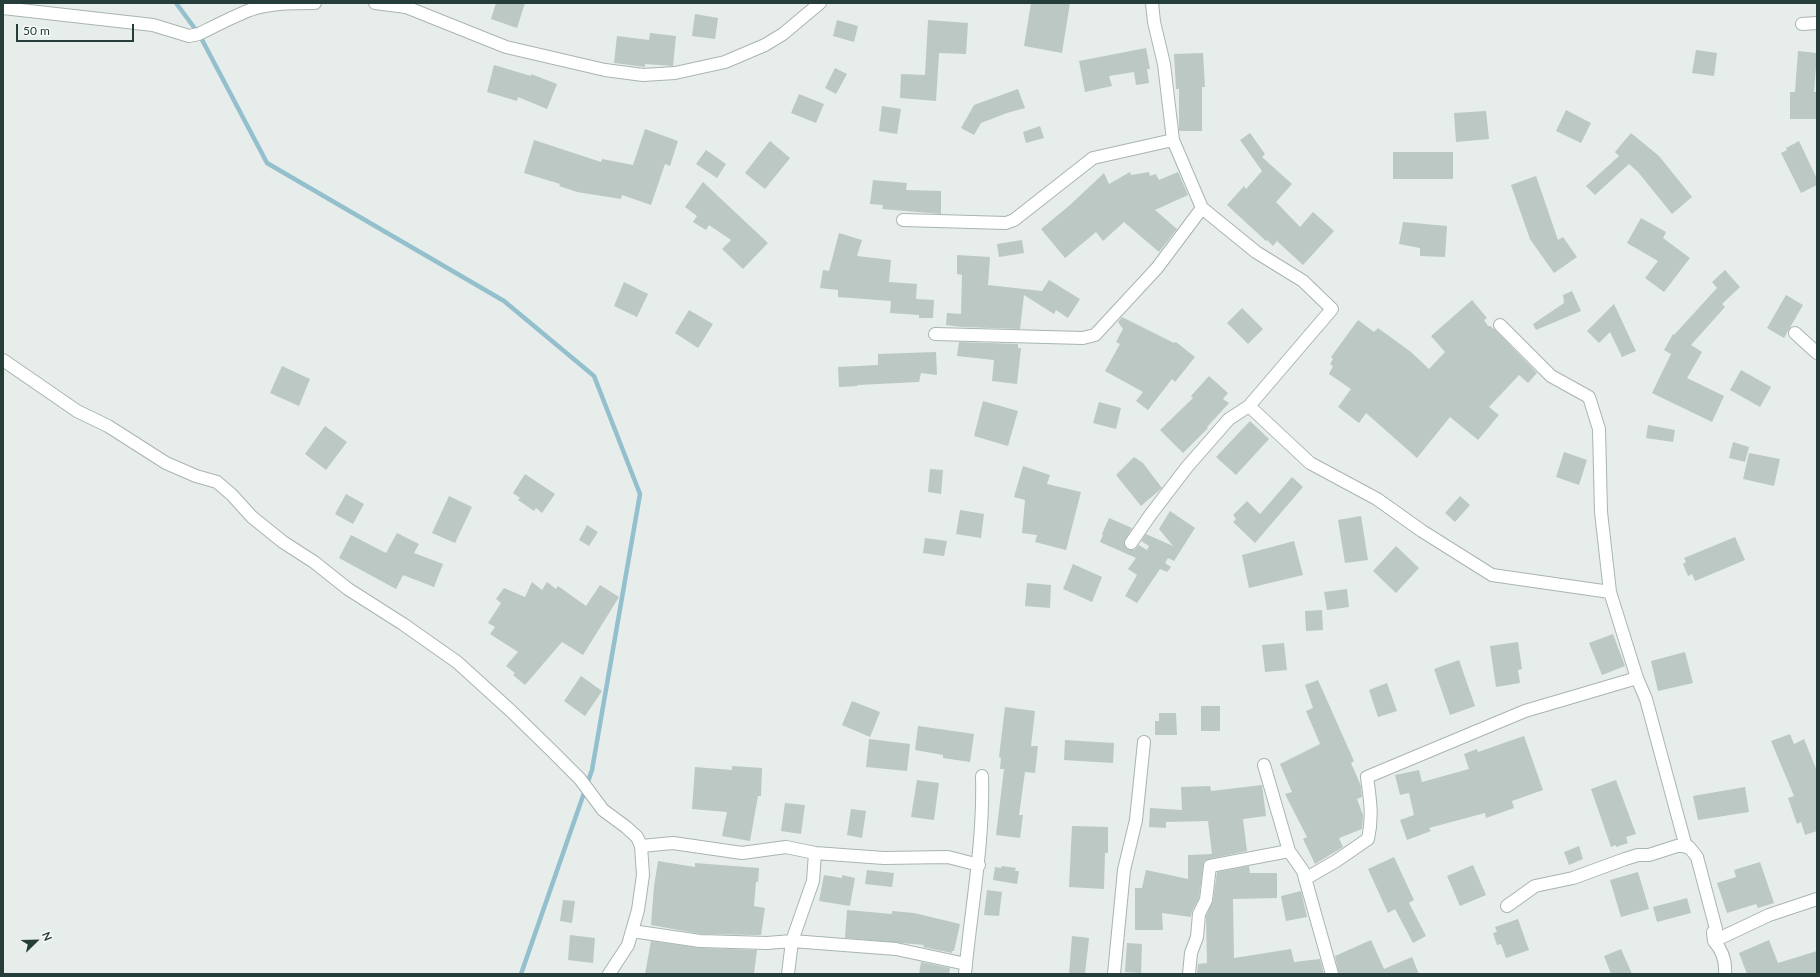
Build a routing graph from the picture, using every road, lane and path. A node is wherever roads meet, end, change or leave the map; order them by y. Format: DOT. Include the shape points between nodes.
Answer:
graph roads {
  1 [pos="315,3"];
  2 [pos="375,3"];
  3 [pos="820,3"];
  4 [pos="1152,3"];
  5 [pos="406,5"];
  6 [pos="3,8"];
  7 [pos="1817,23"];
  8 [pos="1802,24"];
  9 [pos="1173,140"];
  10 [pos="1202,208"];
  11 [pos="903,220"];
  12 [pos="1500,325"];
  13 [pos="1795,333"];
  14 [pos="935,334"];
  15 [pos="1817,353"];
  16 [pos="3,360"];
  17 [pos="1249,406"];
  18 [pos="1131,543"];
  19 [pos="1610,592"];
  20 [pos="1637,678"];
  21 [pos="1144,742"];
  22 [pos="1264,765"];
  23 [pos="982,776"];
  24 [pos="641,846"];
  25 [pos="1686,847"];
  26 [pos="1289,851"];
  27 [pos="815,853"];
  28 [pos="979,865"];
  29 [pos="1305,879"];
  30 [pos="1817,900"];
  31 [pos="1507,906"];
  32 [pos="632,931"];
  33 [pos="792,941"];
  34 [pos="1714,941"];
  35 [pos="966,969"];
  36 [pos="609,974"];
  37 [pos="788,974"];
  38 [pos="1114,974"];
  39 [pos="1189,974"];
  40 [pos="1332,974"];
  41 [pos="1725,974"];
  1 -- 6 [label="street" via="264,6 189,36 153,25"];
  2 -- 5 [label="street"];
  3 -- 5 [label="street" via="783,34 765,45 725,62 675,73 643,75 605,70 506,47"];
  4 -- 9 [label="street" via="1164,64"];
  7 -- 8 [label="street"];
  9 -- 10 [label="street"];
  9 -- 11 [label="street" via="1093,158 1014,220 1006,223"];
  10 -- 14 [label="street" via="1157,268 1095,335 1082,338"];
  10 -- 17 [label="street" via="1256,252 1303,282 1332,309"];
  12 -- 19 [label="street" via="1551,376 1589,397 1599,429 1601,512"];
  13 -- 15 [label="street"];
  16 -- 24 [label="street" via="77,411 108,426 166,463 217,482 252,517 283,542 457,662 580,779 603,810 637,837"];
  17 -- 18 [label="street" via="1229,419 1188,467"];
  17 -- 19 [label="street" via="1310,463 1377,499 1492,575"];
  19 -- 20 [label="street"];
  20 -- 25 [label="street" via="1646,699"];
  20 -- 29 [label="street" via="1525,712 1367,777 1372,809 1368,839"];
  21 -- 38 [label="street" via="1136,820 1124,870"];
  22 -- 26 [label="street"];
  23 -- 28 [label="street" via="983,811"];
  24 -- 27 [label="street" via="672,843 742,853 786,847"];
  24 -- 32 [label="street" via="643,875"];
  25 -- 31 [label="street" via="1677,846 1649,855 1638,855 1573,878 1535,886"];
  25 -- 34 [label="street" via="1697,857 1716,929 1713,932"];
  26 -- 29 [label="street" via="1303,871"];
  26 -- 39 [label="street" via="1210,866 1206,900 1199,914"];
  27 -- 28 [label="street" via="884,858 948,857"];
  27 -- 33 [label="street" via="813,881"];
  28 -- 35 [label="street"];
  29 -- 40 [label="street"];
  30 -- 34 [label="street" via="1769,916"];
  32 -- 33 [label="street" via="700,941 767,944"];
  32 -- 36 [label="street" via="628,945"];
  33 -- 35 [label="street" via="896,949"];
  33 -- 37 [label="street"];
  34 -- 41 [label="street" via="1726,963"];
}
